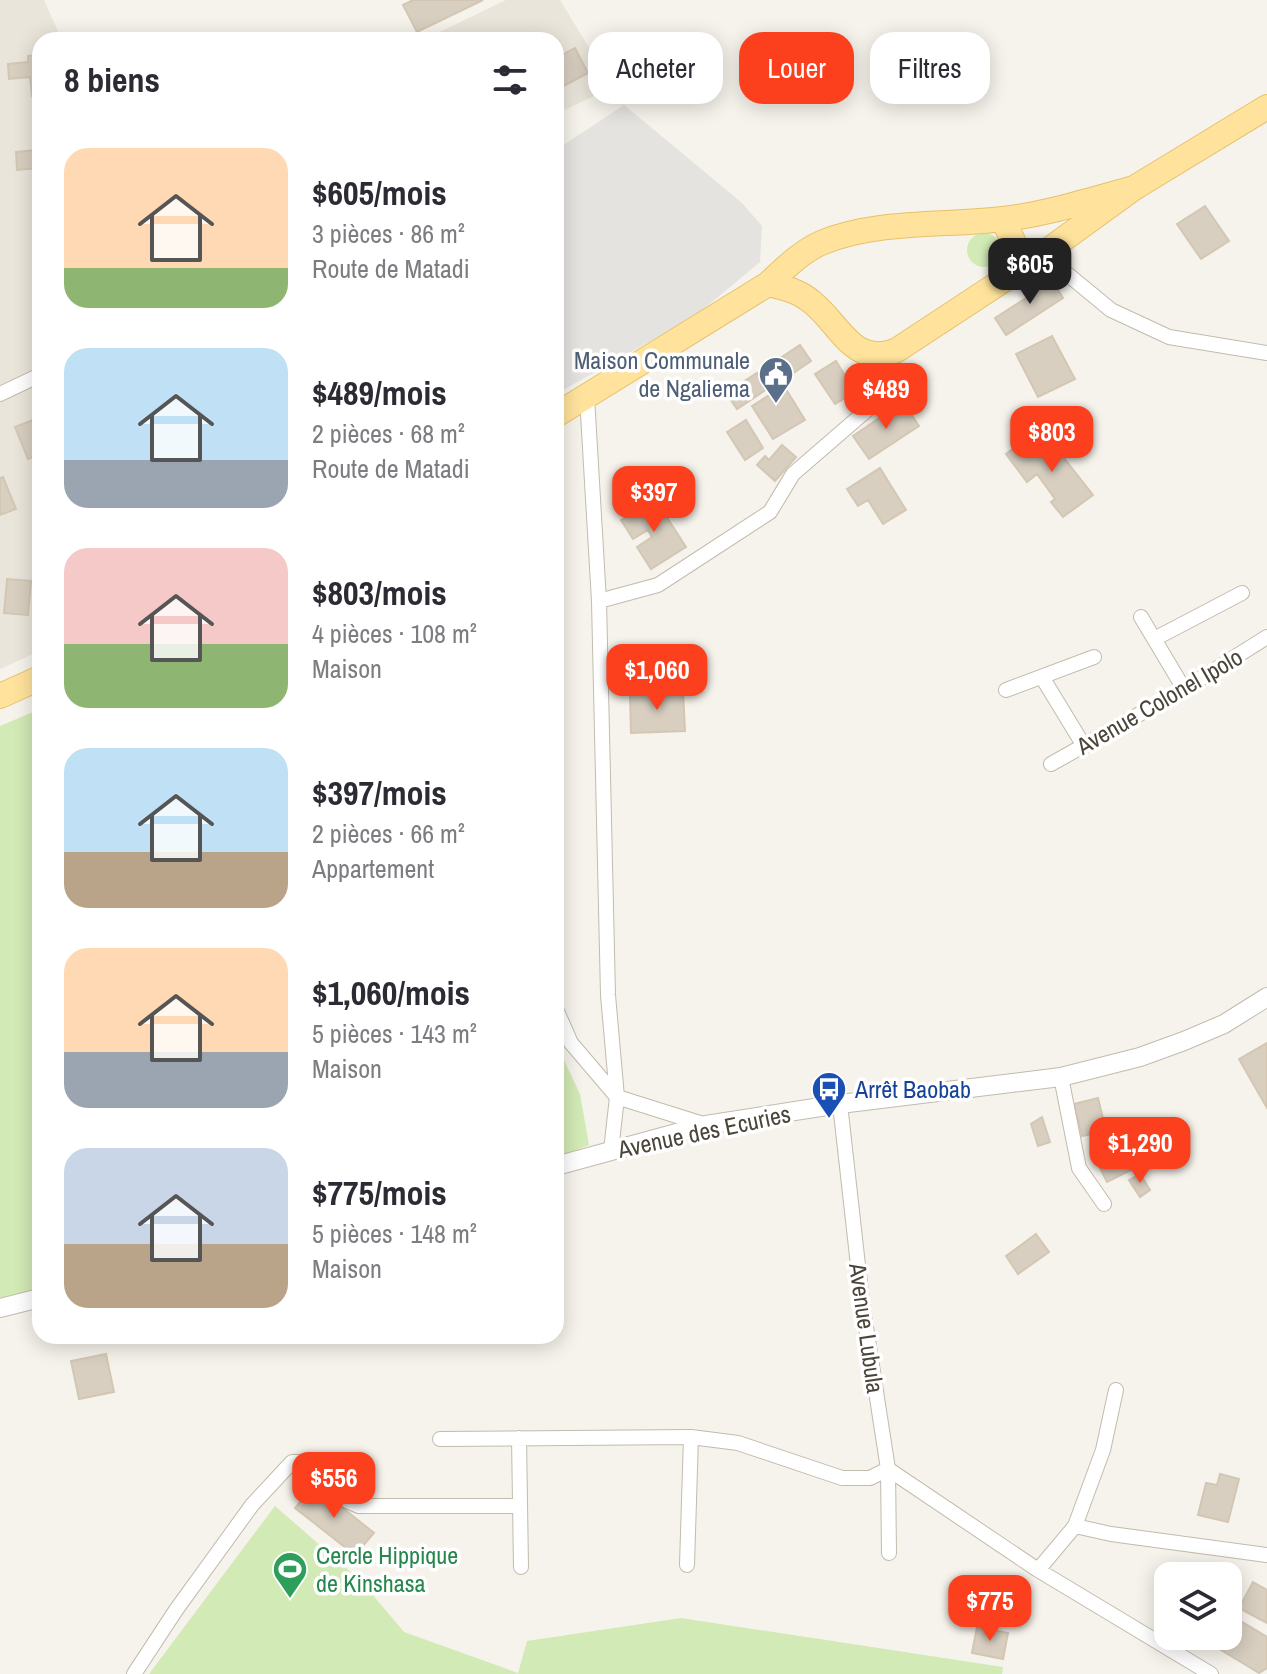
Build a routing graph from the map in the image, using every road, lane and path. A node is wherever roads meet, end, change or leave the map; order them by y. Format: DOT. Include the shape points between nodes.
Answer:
graph roads {
  1 [pos="1267,107"];
  2 [pos="1134,188"];
  3 [pos="1003,219"];
  4 [pos="1033,260"];
  5 [pos="768,284"];
  6 [pos="1267,353"];
  7 [pos="883,356"];
  8 [pos="32,379"];
  9 [pos="0,394"];
  10 [pos="587,397"];
  11 [pos="564,410"];
  12 [pos="1242,593"];
  13 [pos="599,601"];
  14 [pos="1141,617"];
  15 [pos="1267,637"];
  16 [pos="1156,638"];
  17 [pos="1094,657"];
  18 [pos="1042,677"];
  19 [pos="32,682"];
  20 [pos="1184,689"];
  21 [pos="1006,690"];
  22 [pos="0,696"];
  23 [pos="1084,746"];
  24 [pos="1051,764"];
  25 [pos="1267,997"];
  26 [pos="564,1027"];
  27 [pos="1061,1077"];
  28 [pos="617,1097"];
  29 [pos="840,1104"];
  30 [pos="706,1125"];
  31 [pos="611,1151"];
  32 [pos="564,1164"];
  33 [pos="1104,1204"];
  34 [pos="32,1300"];
  35 [pos="0,1308"];
  36 [pos="1116,1390"];
  37 [pos="691,1437"];
  38 [pos="519,1438"];
  39 [pos="440,1439"];
  40 [pos="888,1469"];
  41 [pos="520,1506"];
  42 [pos="1075,1526"];
  43 [pos="889,1553"];
  44 [pos="1267,1555"];
  45 [pos="687,1565"];
  46 [pos="521,1567"];
  47 [pos="1038,1570"];
  48 [pos="134,1674"];
  49 [pos="1211,1674"];
  1 -- 2 [label="main road"];
  2 -- 3 [label="main road"];
  2 -- 4 [label="main road"];
  3 -- 4 [label="main road"];
  3 -- 5 [label="main road" via="860,231 820,243"];
  4 -- 6 [label="street" via="1111,310 1169,337"];
  4 -- 7 [label="main road"];
  5 -- 7 [label="main road" via="794,289 858,349"];
  5 -- 10 [label="main road"];
  7 -- 13 [label="street" via="878,388 867,410 793,474 770,512 658,585"];
  8 -- 9 [label="street"];
  10 -- 11 [label="main road"];
  10 -- 13 [label="street"];
  12 -- 16 [label="street"];
  13 -- 28 [label="street" via="608,995"];
  14 -- 16 [label="street"];
  15 -- 20 [label="street, Avenue Colonel Ipolo"];
  16 -- 20 [label="street"];
  17 -- 18 [label="street"];
  18 -- 21 [label="street"];
  18 -- 23 [label="street"];
  19 -- 22 [label="main road"];
  20 -- 23 [label="street, Avenue Colonel Ipolo"];
  23 -- 24 [label="street, Avenue Colonel Ipolo"];
  25 -- 27 [label="street, Avenue des Ecuries" via="1184,1041"];
  26 -- 28 [label="street" via="571,1043"];
  27 -- 29 [label="street, Avenue des Ecuries"];
  27 -- 33 [label="street" via="1079,1168"];
  28 -- 30 [label="street"];
  28 -- 31 [label="street"];
  29 -- 30 [label="street, Avenue des Ecuries"];
  29 -- 40 [label="street, Avenue Lubula"];
  30 -- 31 [label="street, Avenue des Ecuries"];
  31 -- 32 [label="street, Avenue des Ecuries"];
  34 -- 35 [label="street"];
  36 -- 42 [label="street" via="1103,1450"];
  37 -- 38 [label="street"];
  37 -- 40 [label="street" via="738,1443 842,1478 870,1478"];
  37 -- 45 [label="street"];
  38 -- 39 [label="street"];
  38 -- 41 [label="street"];
  40 -- 43 [label="street, Avenue Lubula"];
  40 -- 47 [label="street"];
  41 -- 46 [label="street"];
  41 -- 48 [label="street" via="359,1506 302,1462 292,1462 252,1505"];
  42 -- 44 [label="street"];
  42 -- 47 [label="street"];
  47 -- 49 [label="street"];
}
